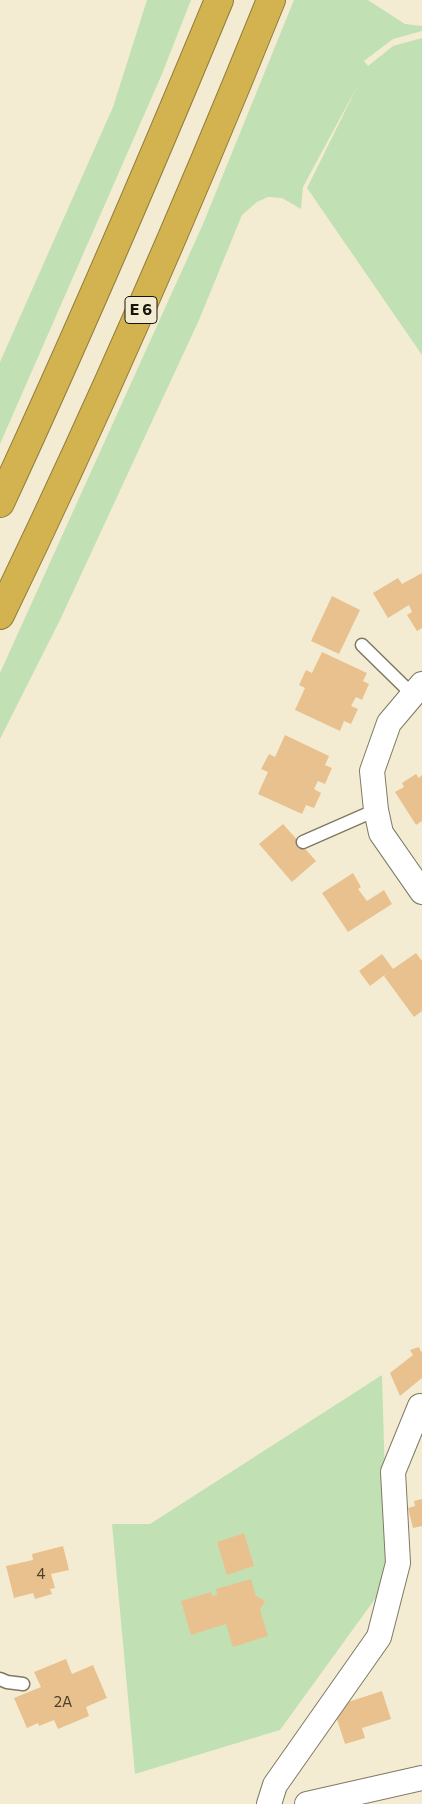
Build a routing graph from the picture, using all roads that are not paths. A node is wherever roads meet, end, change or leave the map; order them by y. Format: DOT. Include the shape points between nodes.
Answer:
graph roads {
  1 [pos="219,0"];
  2 [pos="271,0"];
  3 [pos="0,503"];
  4 [pos="0,615"];
  5 [pos="362,646"];
  6 [pos="417,689"];
  7 [pos="376,810"];
  8 [pos="303,842"];
  9 [pos="422,892"];
  10 [pos="420,1406"];
  11 [pos="0,1679"];
  12 [pos="23,1684"];
  13 [pos="422,1778"];
  14 [pos="368,1797"];
  15 [pos="269,1804"];
  16 [pos="307,1804"];
  1 -- 3 [label="highway" via="114,251"];
  2 -- 4 [label="highway, E 6" via="158,272"];
  5 -- 6 [label="lane"];
  6 -- 7 [label="street" via="389,723 372,771"];
  7 -- 8 [label="lane"];
  7 -- 9 [label="street" via="381,834"];
  10 -- 15 [label="street" via="393,1472 398,1563 379,1637 275,1786"];
  11 -- 12 [label="lane"];
  13 -- 14 [label="street"];
  14 -- 16 [label="street"];
}
